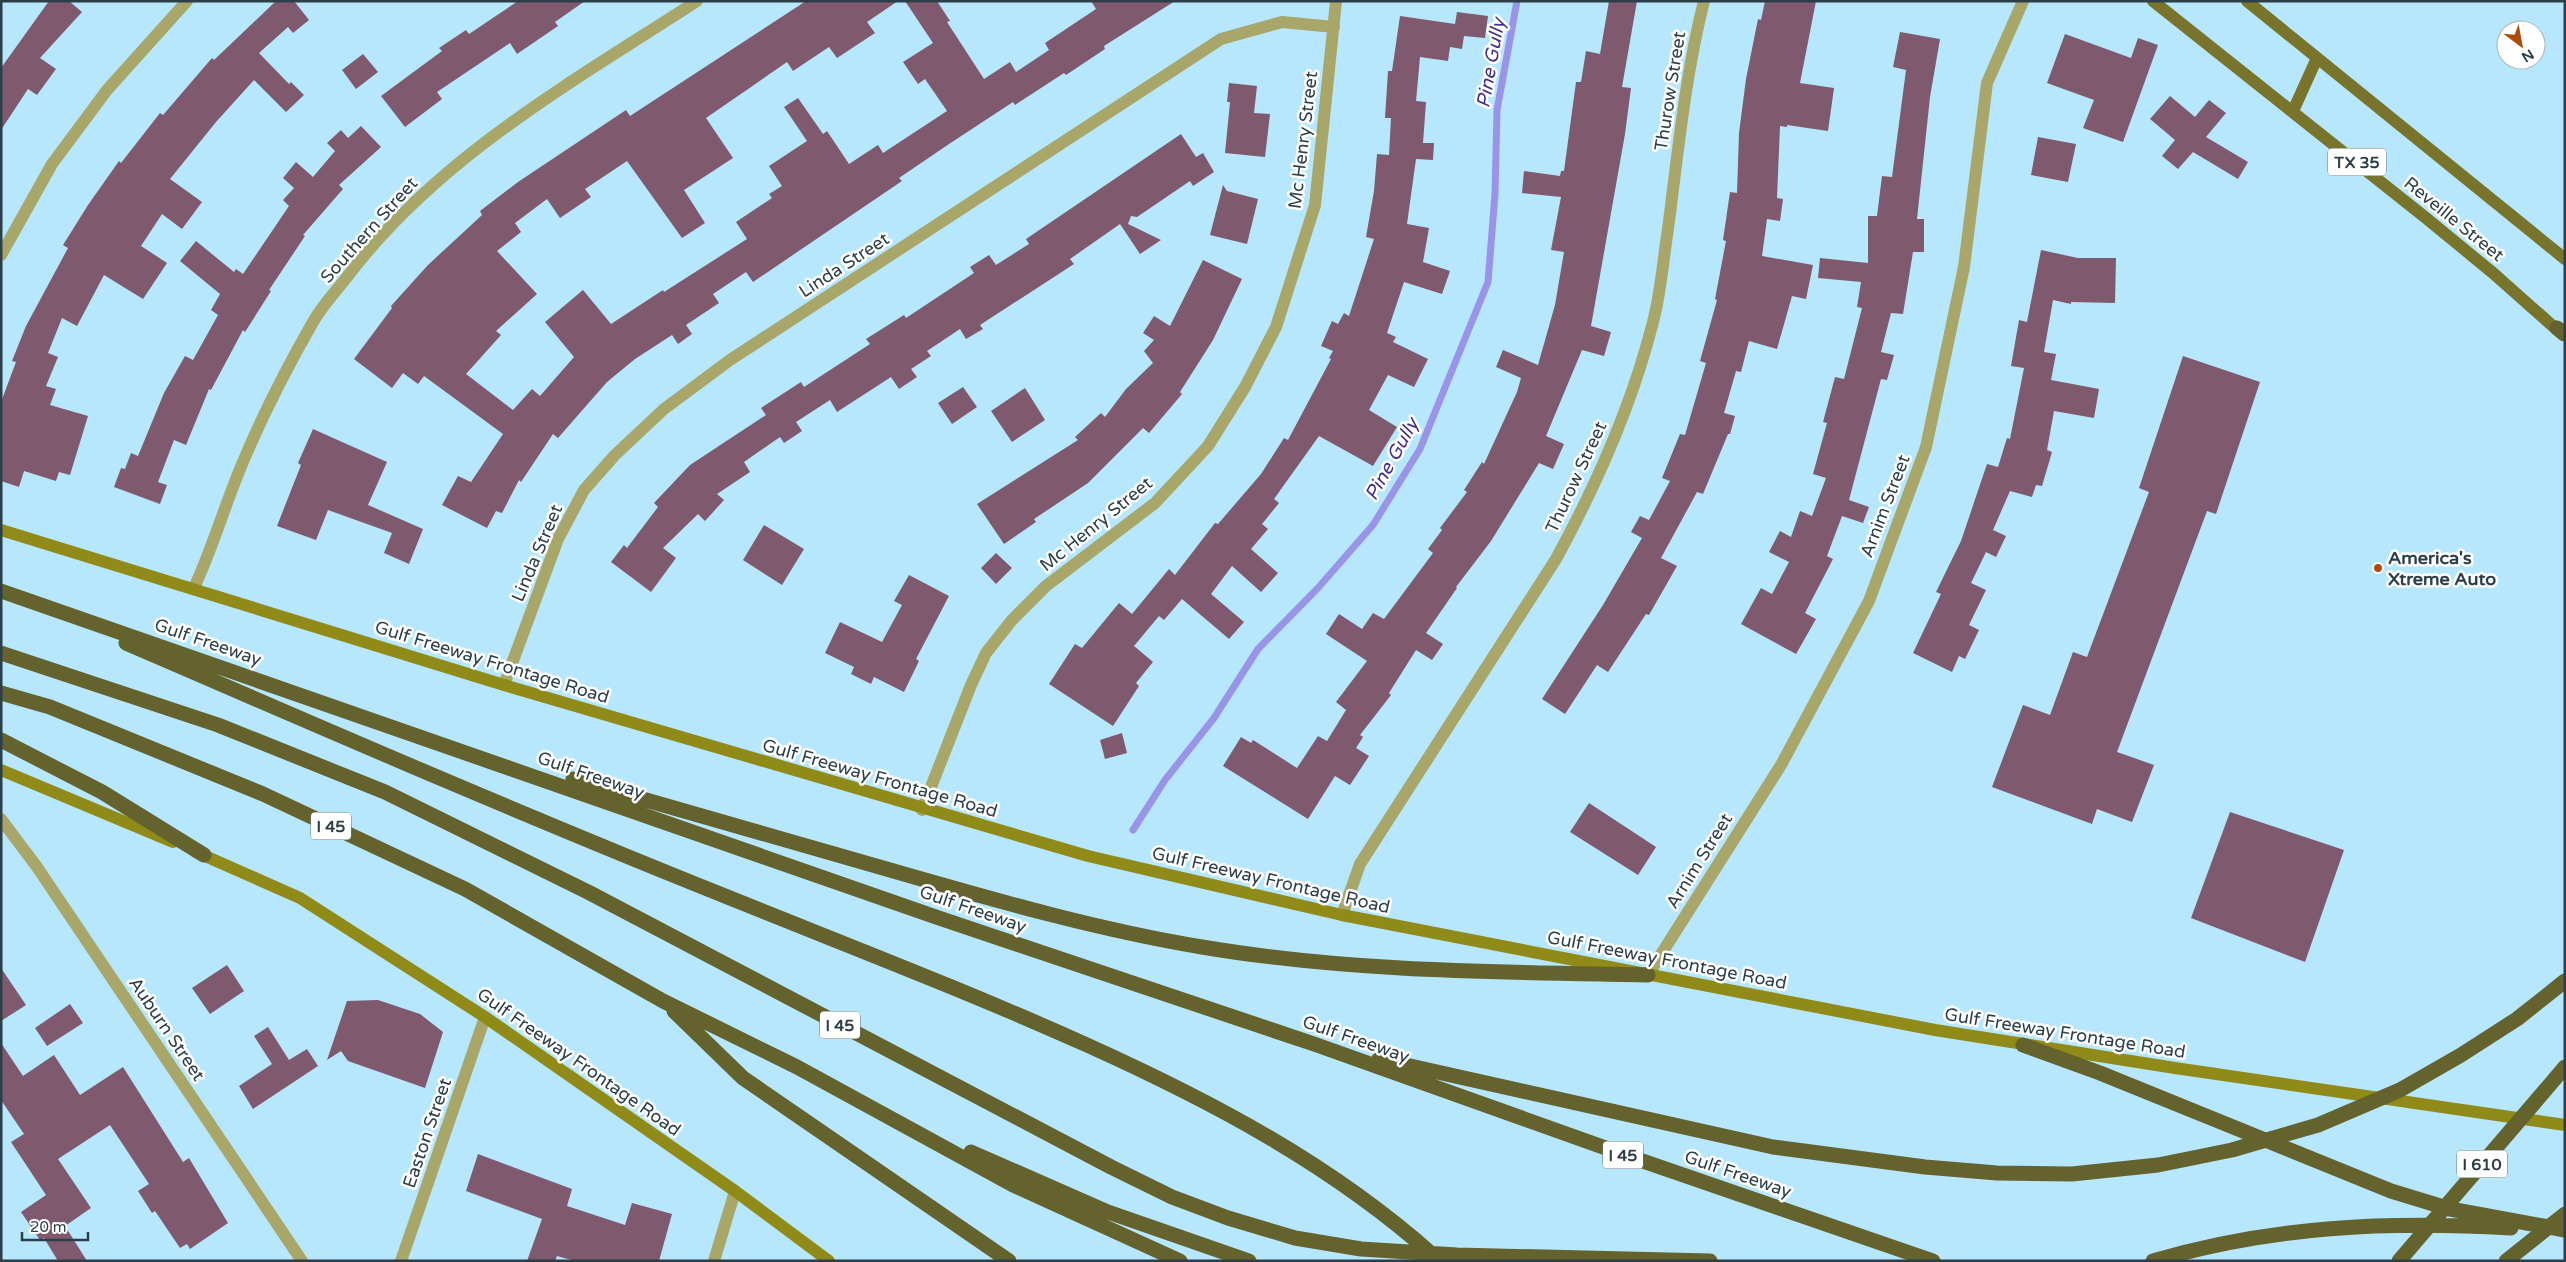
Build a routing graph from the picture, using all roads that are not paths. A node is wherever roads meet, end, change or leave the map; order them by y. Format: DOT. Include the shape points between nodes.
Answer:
graph roads {
  1 [pos="187,1"];
  2 [pos="697,1"];
  3 [pos="1336,1"];
  4 [pos="1704,1"];
  5 [pos="2022,1"];
  6 [pos="2153,1"];
  7 [pos="2247,1"];
  8 [pos="1334,27"];
  9 [pos="2318,58"];
  10 [pos="2293,111"];
  11 [pos="1,255"];
  12 [pos="2565,259"];
  13 [pos="2562,333"];
  14 [pos="1,530"];
  15 [pos="194,588"];
  16 [pos="1,591"];
  17 [pos="17,596"];
  18 [pos="1,653"];
  19 [pos="504,685"];
  20 [pos="1,694"];
  21 [pos="405,730"];
  22 [pos="1,740"];
  23 [pos="1,770"];
  24 [pos="922,810"];
  25 [pos="1,819"];
  26 [pos="204,855"];
  27 [pos="1342,915"];
  28 [pos="1648,975"];
  29 [pos="2565,981"];
  30 [pos="663,1001"];
  31 [pos="485,1017"];
  32 [pos="1314,1044"];
  33 [pos="2023,1045"];
  34 [pos="2565,1066"];
  35 [pos="796,1067"];
  36 [pos="2564,1125"];
  37 [pos="735,1191"];
  38 [pos="2565,1214"];
  39 [pos="2565,1230"];
  40 [pos="302,1261"];
  41 [pos="401,1261"];
  42 [pos="714,1261"];
  43 [pos="829,1261"];
  44 [pos="1009,1261"];
  45 [pos="1180,1261"];
  46 [pos="1249,1261"];
  47 [pos="1440,1261"];
  48 [pos="1710,1261"];
  49 [pos="1933,1261"];
  50 [pos="2152,1261"];
  51 [pos="2399,1261"];
  52 [pos="2506,1261"];
  1 -- 11 [label="street" via="107,90 58,156"];
  2 -- 15 [label="street, Southern Street" via="514,120 411,204 360,259 314,319 276,388 240,469"];
  3 -- 8 [label="street, Mc Henry Street"];
  4 -- 27 [label="street, Thurow Street" via="1690,62 1654,321 1620,424 1556,559 1360,864"];
  5 -- 28 [label="street, Arnim Street" via="1987,83 1964,267 1926,447 1868,601 1781,765"];
  6 -- 10 [label="main road, Reveille Street / TX 35"];
  7 -- 9 [label="main road"];
  8 -- 19 [label="street, Linda Street" via="1282,22 1221,39 730,360 664,408 584,490 558,539"];
  8 -- 24 [label="street, Mc Henry Street" via="1315,205 1276,327 1245,387 1208,446 1155,503 1046,586 991,646 971,686"];
  9 -- 10 [label="main road"];
  9 -- 12 [label="main road"];
  10 -- 13 [label="main road, Reveille Street / TX 35"];
  14 -- 15 [label="main road, Gulf Freeway Frontage Road"];
  15 -- 19 [label="main road, Gulf Freeway Frontage Road"];
  16 -- 17 [label="highway, Gulf Freeway / I 45"];
  17 -- 21 [label="highway, Gulf Freeway / I 45"];
  17 -- 47 [label="highway" via="568,833 1021,1016 1168,1082 1246,1122 1320,1168 1366,1199"];
  18 -- 48 [label="highway, I 45" via="218,725 385,792 588,892 1111,1167 1172,1197 1228,1218 1295,1238 1361,1249 1457,1255"];
  19 -- 24 [label="main road, Gulf Freeway Frontage Road"];
  20 -- 30 [label="highway, I 45" via="50,707 263,794 465,888"];
  21 -- 28 [label="highway" via="983,896 1130,934 1277,958 1354,966"];
  21 -- 32 [label="highway, Gulf Freeway / I 45" via="946,920"];
  22 -- 26 [label="highway" via="102,792"];
  23 -- 26 [label="main road, Gulf Freeway Frontage Road"];
  24 -- 27 [label="main road, Gulf Freeway Frontage Road" via="1088,856"];
  25 -- 40 [label="street, Auburn Street" via="37,867"];
  26 -- 31 [label="main road, Gulf Freeway Frontage Road" via="300,898"];
  27 -- 28 [label="main road, Gulf Freeway Frontage Road"];
  28 -- 33 [label="main road, Gulf Freeway Frontage Road"];
  29 -- 32 [label="highway" via="2516,1019 2461,1055 2400,1090 2318,1125 2232,1150 2158,1165 2072,1174 1997,1173 1925,1167 1773,1148"];
  30 -- 35 [label="highway, I 45"];
  30 -- 44 [label="highway" via="743,1078"];
  31 -- 37 [label="main road, Gulf Freeway Frontage Road"];
  31 -- 41 [label="street, Easton Street"];
  32 -- 49 [label="highway, Gulf Freeway / I 45"];
  33 -- 36 [label="main road, Gulf Freeway Frontage Road"];
  33 -- 39 [label="highway" via="2390,1191 2450,1208"];
  34 -- 51 [label="highway, I 610"];
  35 -- 45 [label="highway, I 45" via="1013,1185"];
  35 -- 46 [label="highway" via="1032,1180 1189,1242"];
  37 -- 42 [label="street"];
  37 -- 43 [label="main road, Gulf Freeway Frontage Road"];
  38 -- 52 [label="highway"];
  39 -- 50 [label="highway" via="2364,1226 2293,1231 2223,1242"];
}
